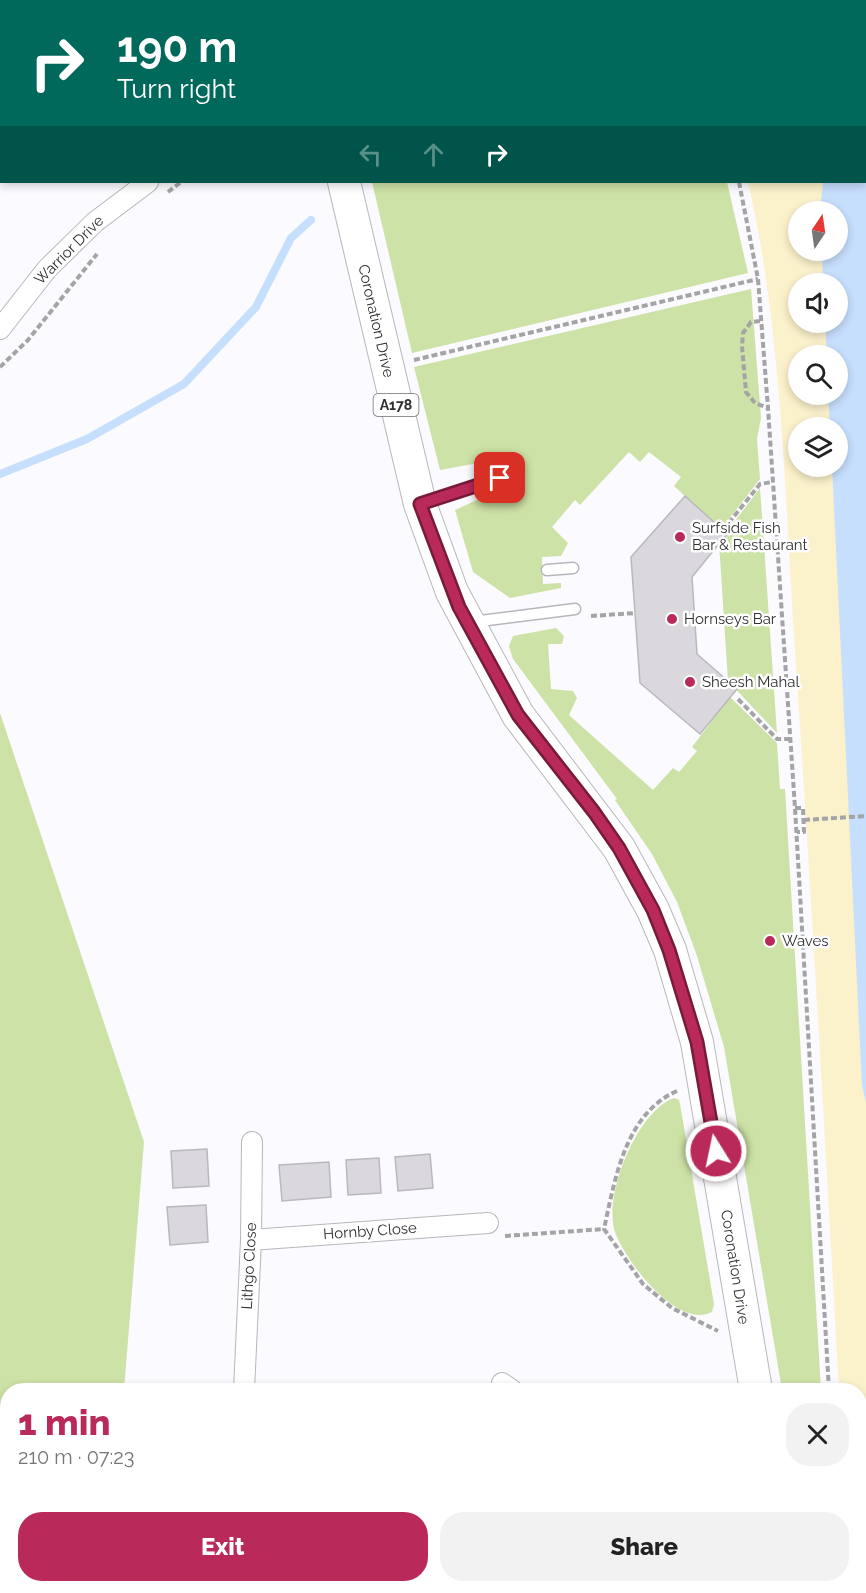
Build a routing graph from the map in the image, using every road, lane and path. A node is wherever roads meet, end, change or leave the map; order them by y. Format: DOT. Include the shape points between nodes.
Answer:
graph roads {
  1 [pos="147,183"];
  2 [pos="180,183"];
  3 [pos="344,183"];
  4 [pos="739,183"];
  5 [pos="164,194"];
  6 [pos="99,250"];
  7 [pos="758,279"];
  8 [pos="760,321"];
  9 [pos="0,329"];
  10 [pos="0,367"];
  11 [pos="387,367"];
  12 [pos="768,408"];
  13 [pos="500,478"];
  14 [pos="772,482"];
  15 [pos="420,504"];
  16 [pos="723,530"];
  17 [pos="573,568"];
  18 [pos="548,570"];
  19 [pos="575,609"];
  20 [pos="635,613"];
  21 [pos="585,616"];
  22 [pos="466,622"];
  23 [pos="738,699"];
  24 [pos="790,739"];
  25 [pos="795,808"];
  26 [pos="866,816"];
  27 [pos="804,820"];
  28 [pos="797,832"];
  29 [pos="704,1085"];
  30 [pos="252,1142"];
  31 [pos="488,1223"];
  32 [pos="604,1229"];
  33 [pos="251,1240"];
  34 [pos="745,1328"];
  35 [pos="244,1383"];
  36 [pos="755,1383"];
  37 [pos="830,1383"];
  1 -- 9 [label="street, Warrior Drive" via="95,222 46,269"];
  2 -- 5 [label="path"];
  3 -- 11 [label="main road, Coronation Drive / A178"];
  4 -- 7 [label="path"];
  6 -- 10 [label="path" via="28,340"];
  7 -- 8 [label="path"];
  7 -- 11 [label="path"];
  8 -- 12 [label="path"];
  8 -- 12 [label="path" via="751,322 743,333 746,392 755,403"];
  11 -- 15 [label="main road, Coronation Drive / A178"];
  12 -- 14 [label="path"];
  13 -- 15 [label="lane"];
  14 -- 16 [label="path" via="760,484"];
  14 -- 24 [label="path"];
  15 -- 22 [label="main road, Coronation Drive / A178"];
  17 -- 18 [label="lane"];
  19 -- 22 [label="lane"];
  20 -- 21 [label="path"];
  22 -- 29 [label="main road, Coronation Drive / A178" via="518,715 619,848 653,910 686,1004"];
  23 -- 24 [label="path" via="777,740"];
  24 -- 25 [label="path"];
  25 -- 27 [label="path" via="803,808"];
  25 -- 28 [label="path"];
  26 -- 27 [label="path"];
  27 -- 28 [label="path" via="804,832"];
  28 -- 37 [label="path"];
  29 -- 32 [label="path" via="662,1098 645,1117 624,1149"];
  29 -- 34 [label="main road, Coronation Drive / A178"];
  30 -- 33 [label="street, Lithgo Close"];
  31 -- 32 [label="path" via="503,1236"];
  31 -- 33 [label="street, Hornby Close"];
  32 -- 34 [label="path" via="642,1284 672,1308 718,1331"];
  33 -- 35 [label="street, Lithgo Close"];
  34 -- 36 [label="main road, Coronation Drive / A178"];
}
